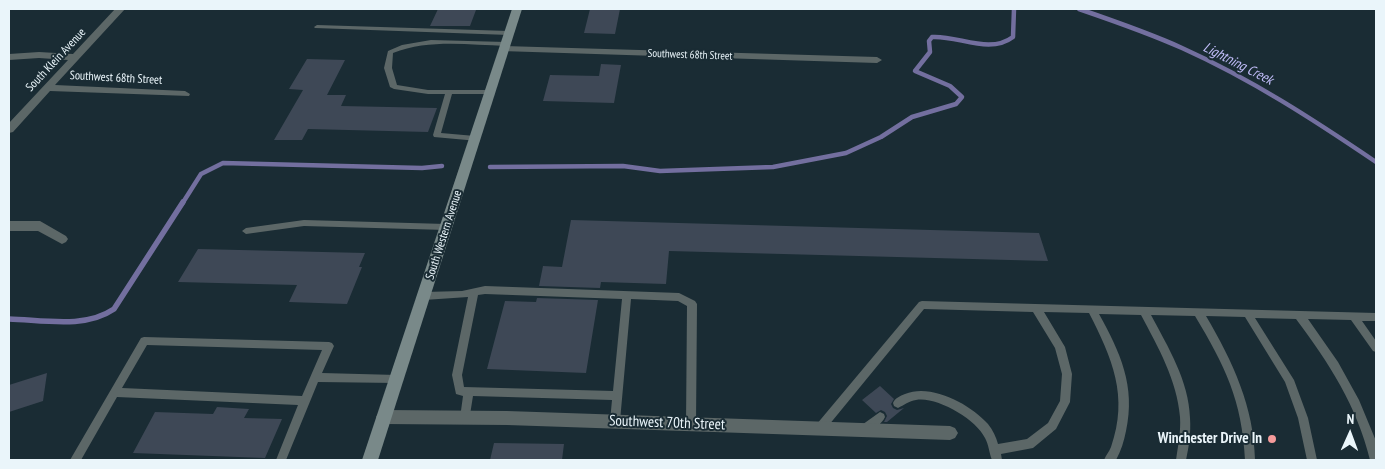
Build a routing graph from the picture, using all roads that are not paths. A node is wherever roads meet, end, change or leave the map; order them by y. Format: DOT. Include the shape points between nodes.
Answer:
graph roads {
  1 [pos="120,9"];
  2 [pos="517,9"];
  3 [pos="317,27"];
  4 [pos="509,33"];
  5 [pos="505,47"];
  6 [pos="9,57"];
  7 [pos="77,57"];
  8 [pos="877,60"];
  9 [pos="47,88"];
  10 [pos="449,92"];
  11 [pos="490,92"];
  12 [pos="185,94"];
  13 [pos="9,129"];
  14 [pos="475,139"];
  15 [pos="9,226"];
  16 [pos="446,228"];
  17 [pos="246,231"];
  18 [pos="62,239"];
  19 [pos="474,292"];
  20 [pos="627,295"];
  21 [pos="424,296"];
  22 [pos="1036,308"];
  23 [pos="1092,310"];
  24 [pos="1144,311"];
  25 [pos="1198,312"];
  26 [pos="1248,314"];
  27 [pos="1299,315"];
  28 [pos="1354,316"];
  29 [pos="1376,317"];
  30 [pos="1376,348"];
  31 [pos="315,377"];
  32 [pos="397,379"];
  33 [pos="469,391"];
  34 [pos="114,392"];
  35 [pos="617,396"];
  36 [pos="305,401"];
  37 [pos="898,403"];
  38 [pos="384,417"];
  39 [pos="880,417"];
  40 [pos="465,418"];
  41 [pos="615,421"];
  42 [pos="691,424"];
  43 [pos="820,428"];
  44 [pos="863,430"];
  45 [pos="950,433"];
  46 [pos="995,455"];
  47 [pos="75,460"];
  48 [pos="281,460"];
  49 [pos="370,460"];
  50 [pos="1110,460"];
  51 [pos="1181,460"];
  52 [pos="1250,460"];
  53 [pos="1312,460"];
  54 [pos="1375,460"];
  1 -- 7 [label="street, South Klein Avenue"];
  2 -- 4 [label="main road, South Western Avenue"];
  3 -- 4 [label="lane"];
  4 -- 5 [label="main road, South Western Avenue"];
  5 -- 8 [label="street, Southwest 68th Street"];
  5 -- 10 [label="lane" via="426,43 402,46 390,52 388,68 394,87"];
  5 -- 11 [label="main road, South Western Avenue"];
  6 -- 7 [label="street, Southwest 68th Street"];
  7 -- 9 [label="street, South Klein Avenue"];
  9 -- 12 [label="street, Southwest 68th Street"];
  9 -- 13 [label="street, South Klein Avenue"];
  10 -- 11 [label="lane"];
  10 -- 14 [label="lane" via="436,134"];
  11 -- 14 [label="main road, South Western Avenue"];
  14 -- 16 [label="main road, South Western Avenue"];
  15 -- 18 [label="street" via="40,226"];
  16 -- 17 [label="lane" via="304,223"];
  16 -- 21 [label="main road, South Western Avenue"];
  19 -- 20 [label="lane"];
  19 -- 21 [label="lane"];
  19 -- 33 [label="lane" via="457,375 460,391"];
  20 -- 35 [label="lane"];
  20 -- 42 [label="lane" via="679,297 692,304"];
  21 -- 32 [label="main road, South Western Avenue"];
  22 -- 23 [label="lane"];
  22 -- 43 [label="lane" via="922,305"];
  22 -- 46 [label="lane" via="1060,347 1067,374 1065,402 1052,426 1029,444"];
  23 -- 24 [label="lane"];
  23 -- 50 [label="lane" via="1116,355 1124,390 1124,420"];
  24 -- 25 [label="lane"];
  24 -- 51 [label="lane" via="1182,392 1186,432"];
  25 -- 26 [label="lane"];
  25 -- 52 [label="lane" via="1228,364 1244,404"];
  26 -- 27 [label="lane"];
  26 -- 53 [label="lane" via="1289,380 1303,418"];
  27 -- 28 [label="lane"];
  27 -- 54 [label="lane" via="1327,354 1352,399 1373,446"];
  28 -- 29 [label="lane"];
  28 -- 30 [label="lane"];
  31 -- 32 [label="lane"];
  31 -- 34 [label="lane" via="329,346 144,342"];
  31 -- 36 [label="lane"];
  32 -- 38 [label="main road, South Western Avenue"];
  33 -- 35 [label="lane"];
  33 -- 40 [label="lane"];
  34 -- 36 [label="lane"];
  34 -- 47 [label="lane"];
  35 -- 41 [label="lane"];
  36 -- 48 [label="lane"];
  37 -- 46 [label="lane" via="907,396 926,394 950,403 982,424 990,435"];
  38 -- 40 [label="street, Southwest 70th Street"];
  38 -- 49 [label="main road, South Western Avenue"];
  39 -- 44 [label="lane"];
  40 -- 41 [label="street, Southwest 70th Street"];
  41 -- 42 [label="street, Southwest 70th Street"];
  42 -- 43 [label="street, Southwest 70th Street"];
  43 -- 44 [label="street, Southwest 70th Street"];
  44 -- 45 [label="street, Southwest 70th Street"];
}
